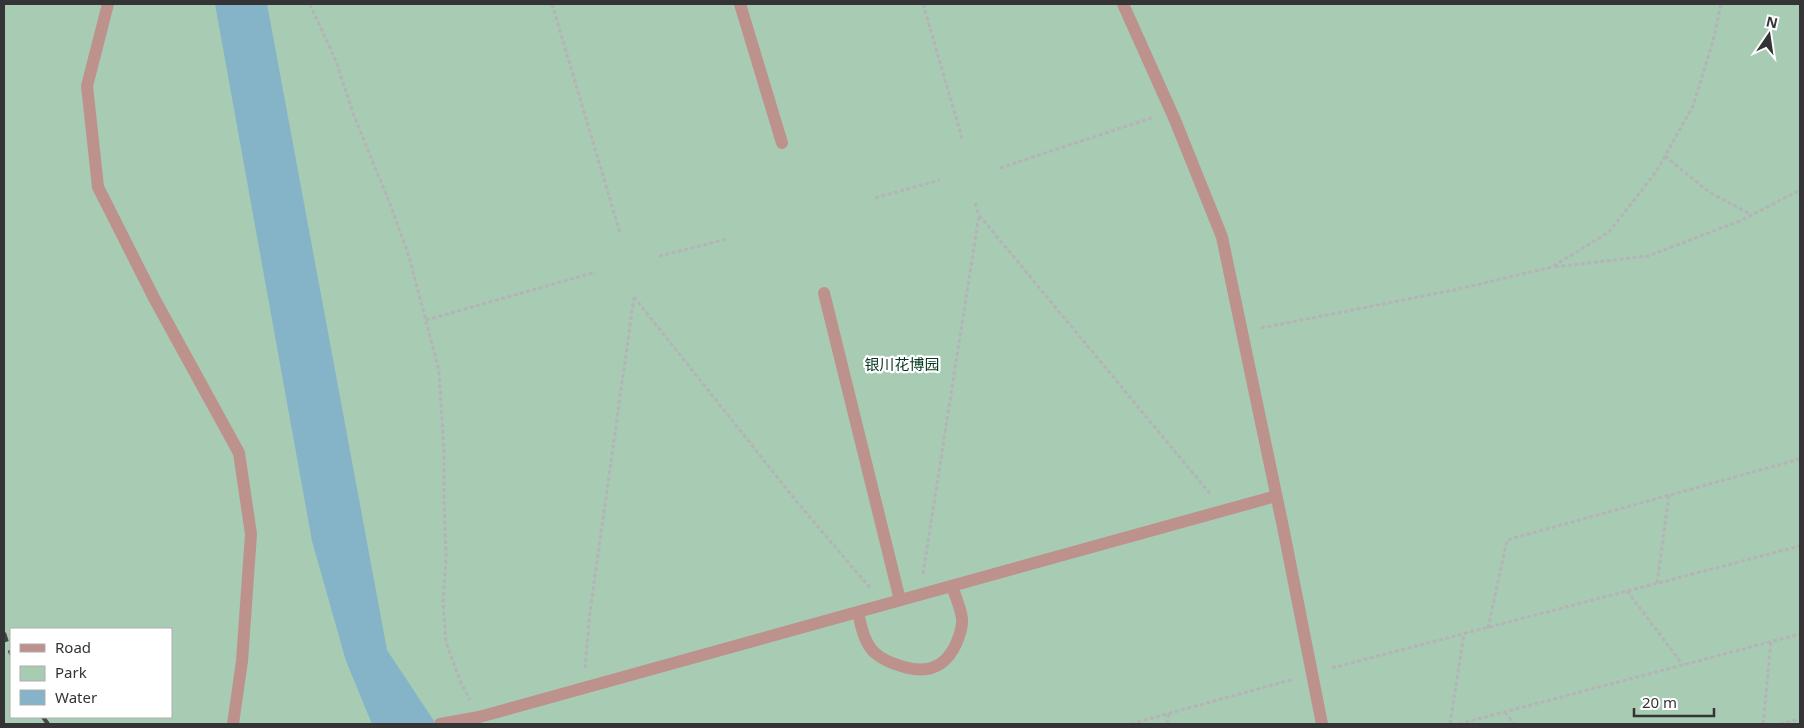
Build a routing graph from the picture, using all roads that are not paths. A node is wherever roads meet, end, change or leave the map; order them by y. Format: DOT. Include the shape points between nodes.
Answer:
graph roads {
  1 [pos="108,4"];
  2 [pos="740,4"];
  3 [pos="1123,4"];
  4 [pos="782,144"];
  5 [pos="824,292"];
  6 [pos="1276,496"];
  7 [pos="952,586"];
  8 [pos="900,600"];
  9 [pos="858,612"];
  10 [pos="233,724"];
  11 [pos="440,724"];
  12 [pos="1322,724"];
  1 -- 10 [label="street" via="87,86 98,187 154,298 239,453 251,534 242,662"];
  2 -- 4 [label="street"];
  3 -- 6 [label="street" via="1222,237"];
  5 -- 8 [label="street"];
  6 -- 7 [label="street"];
  6 -- 12 [label="street"];
  7 -- 8 [label="street"];
  7 -- 9 [label="street" via="962,619 960,635 953,651 939,665 928,670 910,670 875,654 867,642"];
  8 -- 9 [label="street"];
  9 -- 11 [label="street" via="479,717"];
}
